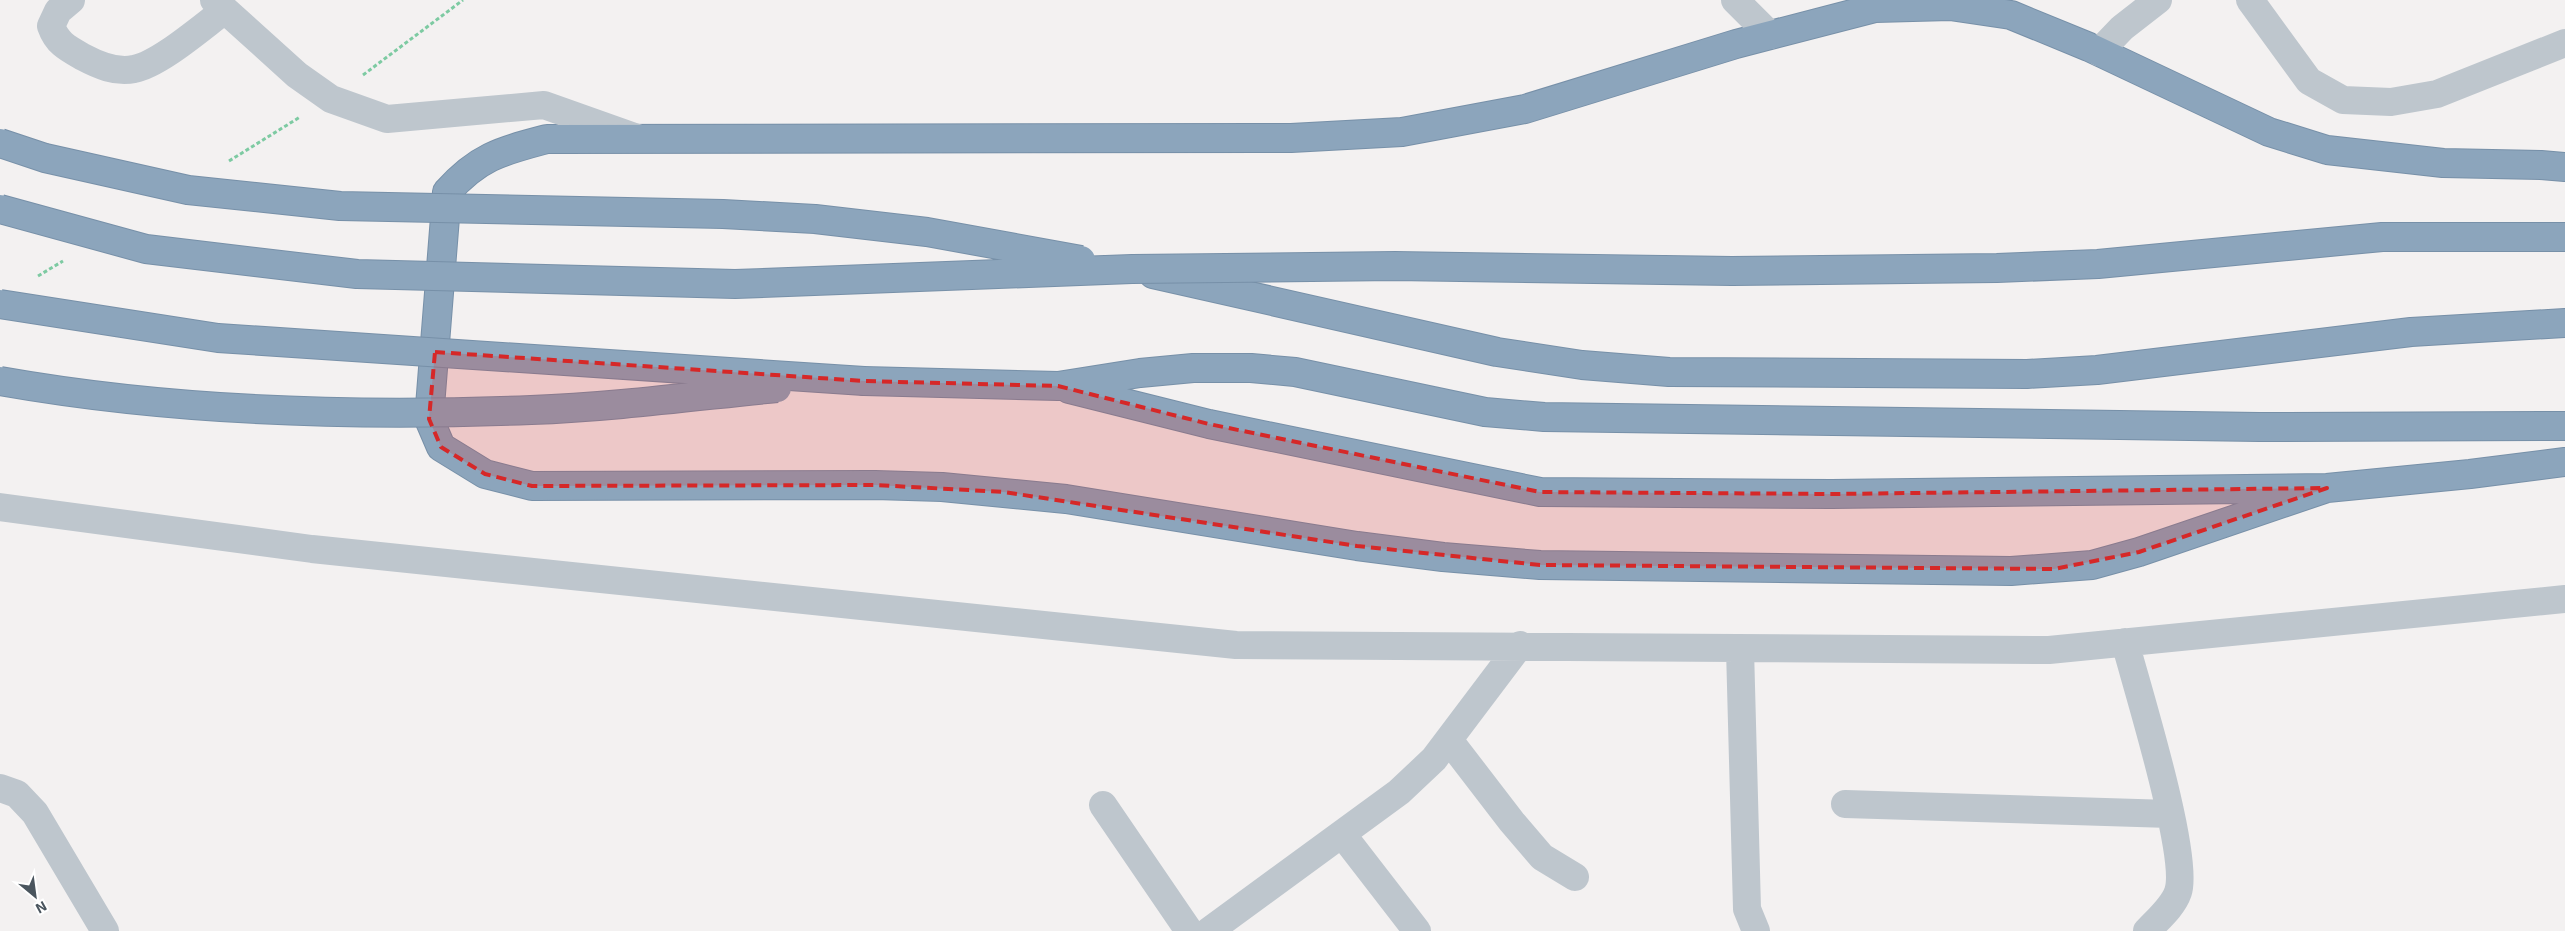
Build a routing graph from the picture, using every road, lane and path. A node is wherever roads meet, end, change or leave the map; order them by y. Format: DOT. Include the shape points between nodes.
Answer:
graph roads {
  1 [pos="71,0"];
  2 [pos="463,0"];
  3 [pos="1735,0"];
  4 [pos="2158,0"];
  5 [pos="2250,0"];
  6 [pos="219,5"];
  7 [pos="2130,9"];
  8 [pos="1770,35"];
  9 [pos="2565,43"];
  10 [pos="2099,52"];
  11 [pos="331,99"];
  12 [pos="638,138"];
  13 [pos="0,143"];
  14 [pos="2565,167"];
  15 [pos="0,209"];
  16 [pos="2565,237"];
  17 [pos="1132,269"];
  18 [pos="0,304"];
  19 [pos="2565,323"];
  20 [pos="0,381"];
  21 [pos="864,381"];
  22 [pos="1058,386"];
  23 [pos="2565,426"];
  24 [pos="2565,462"];
  25 [pos="2327,488"];
  26 [pos="0,507"];
  27 [pos="2565,599"];
  28 [pos="2125,642"];
  29 [pos="1520,645"];
  30 [pos="1740,649"];
  31 [pos="1449,740"];
  32 [pos="0,788"];
  33 [pos="1845,804"];
  34 [pos="1104,805"];
  35 [pos="2170,814"];
  36 [pos="1342,834"];
  37 [pos="1575,877"];
  38 [pos="105,931"];
  39 [pos="1189,931"];
  40 [pos="1209,931"];
  41 [pos="1417,931"];
  42 [pos="1756,931"];
  43 [pos="2147,931"];
  1 -- 6 [label="street" via="58,11 51,26 55,38 62,46 104,68 134,69 161,57"];
  2 -- 11 [label="path"];
  3 -- 8 [label="street"];
  4 -- 7 [label="street"];
  5 -- 9 [label="street" via="2309,81 2343,100 2391,102 2437,94"];
  6 -- 11 [label="street" via="297,75"];
  7 -- 10 [label="street"];
  8 -- 10 [label="highway" via="1875,8 1950,6 2011,15"];
  8 -- 12 [label="highway" via="1525,109 1402,132 1281,138"];
  10 -- 14 [label="highway" via="2269,132 2327,150 2443,163"];
  11 -- 12 [label="street" via="387,119 544,105"];
  12 -- 25 [label="highway" via="547,139 496,153 462,175 447,192 430,419 442,447 484,474 532,486 875,485 986,490 1066,499 1357,546 1540,565 2011,571 2092,565"];
  13 -- 17 [label="highway, bridge" via="45,158 197,191 340,206 815,219 927,232"];
  15 -- 17 [label="highway, bridge" via="146,249 357,274 735,284"];
  16 -- 17 [label="highway, bridge" via="2382,237 2098,264 1997,268 1732,271 1395,266"];
  17 -- 19 [label="highway, bridge" via="1497,352 1582,365 1669,372 2027,374 2097,370 2402,333"];
  18 -- 21 [label="highway, bridge" via="218,338"];
  20 -- 21 [label="highway, bridge" via="212,408 358,413 532,410"];
  21 -- 22 [label="highway"];
  22 -- 23 [label="highway" via="1193,368 1251,368 1295,372 1485,412 1544,417 2259,427"];
  22 -- 25 [label="highway" via="1208,424 1540,492 1832,494"];
  24 -- 25 [label="highway"];
  26 -- 29 [label="street" via="312,549 1236,645"];
  27 -- 28 [label="street"];
  28 -- 30 [label="street" via="2049,650"];
  28 -- 35 [label="street"];
  29 -- 30 [label="street"];
  29 -- 31 [label="street"];
  30 -- 42 [label="street" via="1747,909"];
  31 -- 36 [label="street" via="1399,792"];
  31 -- 37 [label="street" via="1542,858"];
  32 -- 38 [label="street" via="17,794 35,813"];
  33 -- 35 [label="street"];
  34 -- 39 [label="street"];
  35 -- 43 [label="street" via="2179,854 2178,892"];
  36 -- 40 [label="street"];
  36 -- 41 [label="street"];
}
